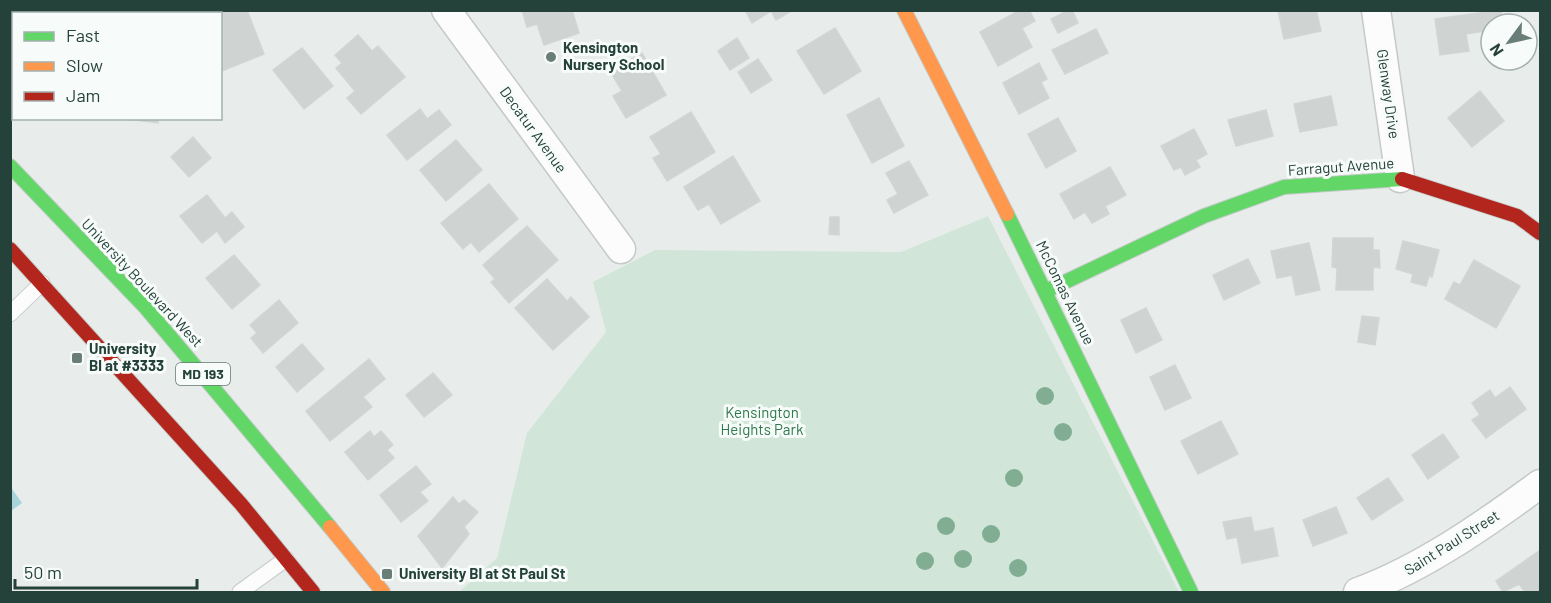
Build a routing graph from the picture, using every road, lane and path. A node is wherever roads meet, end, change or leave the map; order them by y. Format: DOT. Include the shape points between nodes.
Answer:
graph roads {
  1 [pos="446,10"];
  2 [pos="904,10"];
  3 [pos="1376,10"];
  4 [pos="10,166"];
  5 [pos="1400,178"];
  6 [pos="1540,233"];
  7 [pos="10,249"];
  8 [pos="621,249"];
  9 [pos="42,283"];
  10 [pos="1046,291"];
  11 [pos="10,314"];
  12 [pos="1540,484"];
  13 [pos="286,559"];
  14 [pos="1399,586"];
  15 [pos="240,592"];
  16 [pos="312,592"];
  17 [pos="383,592"];
  18 [pos="1191,592"];
  19 [pos="1358,592"];
  1 -- 8 [label="street, Decatur Avenue"];
  2 -- 10 [label="street, McComas Avenue"];
  3 -- 5 [label="street, Glenway Drive"];
  4 -- 17 [label="street, University Boulevard West / MD 193" via="146,308"];
  5 -- 6 [label="street, Farragut Avenue" via="1516,216"];
  5 -- 10 [label="street, Farragut Avenue" via="1284,187 1204,216"];
  7 -- 9 [label="street"];
  9 -- 11 [label="lane"];
  9 -- 13 [label="street"];
  10 -- 18 [label="street, McComas Avenue"];
  12 -- 14 [label="street, Saint Paul Street"];
  13 -- 15 [label="lane"];
  13 -- 16 [label="street"];
  14 -- 19 [label="street, Saint Paul Street"];
}
